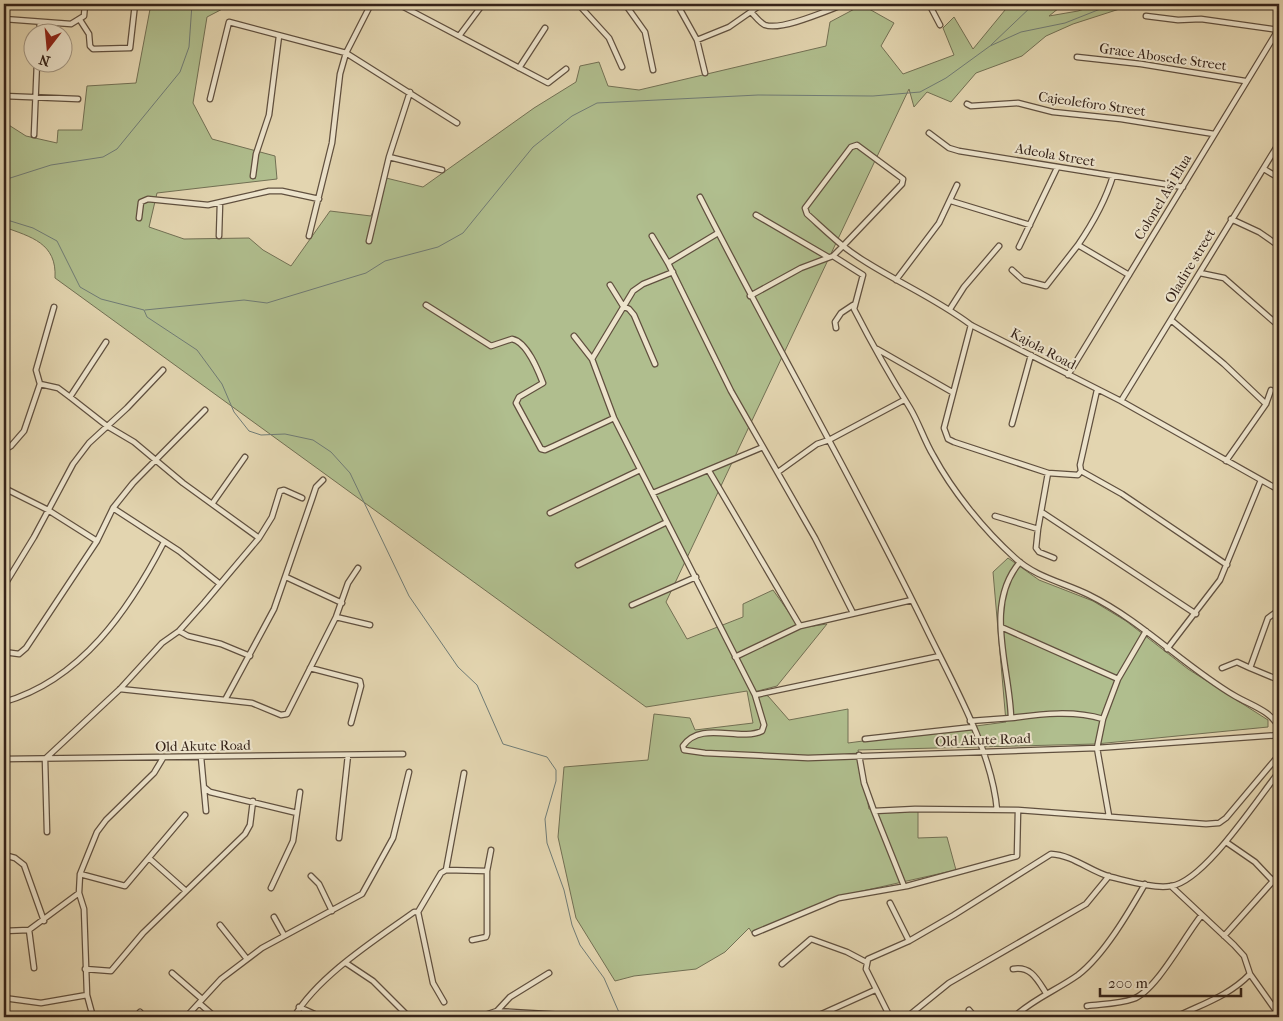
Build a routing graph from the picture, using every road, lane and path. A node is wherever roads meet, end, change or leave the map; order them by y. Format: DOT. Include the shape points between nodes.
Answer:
graph roads {
  1 [pos="85,4"];
  2 [pos="135,4"];
  3 [pos="371,4"];
  4 [pos="398,4"];
  5 [pos="483,4"];
  6 [pos="578,4"];
  7 [pos="625,4"];
  8 [pos="676,4"];
  9 [pos="762,4"];
  10 [pos="845,4"];
  11 [pos="928,4"];
  12 [pos="751,12"];
  13 [pos="1146,16"];
  14 [pos="4,19"];
  15 [pos="80,20"];
  16 [pos="40,22"];
  17 [pos="72,23"];
  18 [pos="940,25"];
  19 [pos="545,28"];
  20 [pos="1278,30"];
  21 [pos="279,36"];
  22 [pos="458,36"];
  23 [pos="698,40"];
  24 [pos="346,53"];
  25 [pos="1077,57"];
  26 [pos="622,67"];
  27 [pos="519,68"];
  28 [pos="566,70"];
  29 [pos="653,70"];
  30 [pos="36,72"];
  31 [pos="705,73"];
  32 [pos="1246,81"];
  33 [pos="410,92"];
  34 [pos="4,96"];
  35 [pos="35,99"];
  36 [pos="78,99"];
  37 [pos="210,99"];
  38 [pos="967,104"];
  39 [pos="456,123"];
  40 [pos="929,132"];
  41 [pos="1214,134"];
  42 [pos="34,135"];
  43 [pos="1279,144"];
  44 [pos="389,157"];
  45 [pos="1057,168"];
  46 [pos="1264,168"];
  47 [pos="442,170"];
  48 [pos="253,176"];
  49 [pos="1113,176"];
  50 [pos="1279,178"];
  51 [pos="957,185"];
  52 [pos="1183,187"];
  53 [pos="700,196"];
  54 [pos="319,199"];
  55 [pos="951,201"];
  56 [pos="220,203"];
  57 [pos="756,214"];
  58 [pos="138,218"];
  59 [pos="1232,219"];
  60 [pos="1030,225"];
  61 [pos="718,233"];
  62 [pos="219,236"];
  63 [pos="309,236"];
  64 [pos="652,236"];
  65 [pos="369,241"];
  66 [pos="1078,245"];
  67 [pos="843,246"];
  68 [pos="999,246"];
  69 [pos="1279,246"];
  70 [pos="1019,247"];
  71 [pos="833,256"];
  72 [pos="828,257"];
  73 [pos="668,263"];
  74 [pos="1012,270"];
  75 [pos="673,272"];
  76 [pos="1200,273"];
  77 [pos="1129,275"];
  78 [pos="896,280"];
  79 [pos="610,285"];
  80 [pos="750,296"];
  81 [pos="426,305"];
  82 [pos="854,305"];
  83 [pos="623,306"];
  84 [pos="54,307"];
  85 [pos="950,309"];
  86 [pos="1171,320"];
  87 [pos="971,325"];
  88 [pos="1279,326"];
  89 [pos="836,328"];
  90 [pos="574,336"];
  91 [pos="106,342"];
  92 [pos="876,349"];
  93 [pos="1031,355"];
  94 [pos="592,359"];
  95 [pos="655,364"];
  96 [pos="162,370"];
  97 [pos="1068,375"];
  98 [pos="40,384"];
  99 [pos="1097,390"];
  100 [pos="1271,390"];
  101 [pos="952,392"];
  102 [pos="70,397"];
  103 [pos="904,400"];
  104 [pos="1121,401"];
  105 [pos="1266,404"];
  106 [pos="205,410"];
  107 [pos="614,418"];
  108 [pos="1012,424"];
  109 [pos="107,426"];
  110 [pos="829,440"];
  111 [pos="763,447"];
  112 [pos="4,450"];
  113 [pos="245,457"];
  114 [pos="154,460"];
  115 [pos="1226,461"];
  116 [pos="640,470"];
  117 [pos="1081,470"];
  118 [pos="709,471"];
  119 [pos="778,472"];
  120 [pos="1048,472"];
  121 [pos="323,480"];
  122 [pos="1260,480"];
  123 [pos="4,488"];
  124 [pos="1279,490"];
  125 [pos="653,493"];
  126 [pos="302,498"];
  127 [pos="212,504"];
  128 [pos="113,508"];
  129 [pos="48,510"];
  130 [pos="550,513"];
  131 [pos="1043,513"];
  132 [pos="995,516"];
  133 [pos="667,522"];
  134 [pos="1038,529"];
  135 [pos="260,538"];
  136 [pos="97,541"];
  137 [pos="164,542"];
  138 [pos="1054,558"];
  139 [pos="1020,562"];
  140 [pos="578,565"];
  141 [pos="1227,565"];
  142 [pos="358,568"];
  143 [pos="696,576"];
  144 [pos="286,577"];
  145 [pos="220,584"];
  146 [pos="4,586"];
  147 [pos="912,600"];
  148 [pos="342,603"];
  149 [pos="632,606"];
  150 [pos="1279,612"];
  151 [pos="853,613"];
  152 [pos="1196,614"];
  153 [pos="336,617"];
  154 [pos="370,625"];
  155 [pos="800,626"];
  156 [pos="1001,628"];
  157 [pos="179,631"];
  158 [pos="1146,631"];
  159 [pos="1167,649"];
  160 [pos="4,652"];
  161 [pos="250,656"];
  162 [pos="940,656"];
  163 [pos="735,657"];
  164 [pos="310,668"];
  165 [pos="1222,668"];
  166 [pos="1250,668"];
  167 [pos="1118,679"];
  168 [pos="1279,680"];
  169 [pos="120,689"];
  170 [pos="755,695"];
  171 [pos="225,700"];
  172 [pos="4,702"];
  173 [pos="1011,718"];
  174 [pos="1103,719"];
  175 [pos="970,720"];
  176 [pos="351,723"];
  177 [pos="973,727"];
  178 [pos="1279,728"];
  179 [pos="1279,735"];
  180 [pos="865,739"];
  181 [pos="1097,748"];
  182 [pos="984,751"];
  183 [pos="348,754"];
  184 [pos="403,754"];
  185 [pos="1279,754"];
  186 [pos="859,755"];
  187 [pos="201,757"];
  188 [pos="163,758"];
  189 [pos="4,759"];
  190 [pos="45,759"];
  191 [pos="409,772"];
  192 [pos="1279,772"];
  193 [pos="464,773"];
  194 [pos="205,788"];
  195 [pos="300,792"];
  196 [pos="254,802"];
  197 [pos="997,810"];
  198 [pos="1018,810"];
  199 [pos="206,811"];
  200 [pos="874,811"];
  201 [pos="297,813"];
  202 [pos="185,816"];
  203 [pos="1109,816"];
  204 [pos="47,832"];
  205 [pos="338,838"];
  206 [pos="1226,842"];
  207 [pos="491,850"];
  208 [pos="4,855"];
  209 [pos="150,859"];
  210 [pos="446,870"];
  211 [pos="487,871"];
  212 [pos="1279,873"];
  213 [pos="80,874"];
  214 [pos="311,876"];
  215 [pos="1108,876"];
  216 [pos="1273,881"];
  217 [pos="1145,884"];
  218 [pos="1279,885"];
  219 [pos="904,886"];
  220 [pos="1171,886"];
  221 [pos="271,888"];
  222 [pos="186,891"];
  223 [pos="79,893"];
  224 [pos="890,903"];
  225 [pos="332,911"];
  226 [pos="418,912"];
  227 [pos="1201,916"];
  228 [pos="274,917"];
  229 [pos="44,921"];
  230 [pos="220,925"];
  231 [pos="29,930"];
  232 [pos="4,931"];
  233 [pos="756,933"];
  234 [pos="284,935"];
  235 [pos="1224,936"];
  236 [pos="472,940"];
  237 [pos="909,940"];
  238 [pos="247,959"];
  239 [pos="866,962"];
  240 [pos="346,963"];
  241 [pos="782,964"];
  242 [pos="34,968"];
  243 [pos="85,969"];
  244 [pos="1013,969"];
  245 [pos="172,972"];
  246 [pos="549,973"];
  247 [pos="1250,974"];
  248 [pos="875,990"];
  249 [pos="1046,993"];
  250 [pos="87,995"];
  251 [pos="4,998"];
  252 [pos="200,1001"];
  253 [pos="444,1002"];
  254 [pos="1087,1006"];
  255 [pos="299,1007"];
  256 [pos="969,1010"];
  257 [pos="497,1011"];
  258 [pos="140,1012"];
  259 [pos="407,1015"];
  260 [pos="1279,1015"];
  261 [pos="581,1016"];
  262 [pos="93,1017"];
  263 [pos="144,1017"];
  264 [pos="186,1017"];
  265 [pos="216,1017"];
  266 [pos="294,1017"];
  267 [pos="321,1017"];
  268 [pos="479,1017"];
  269 [pos="815,1017"];
  270 [pos="890,1017"];
  271 [pos="907,1017"];
  272 [pos="975,1017"];
  273 [pos="1014,1017"];
  274 [pos="1176,1017"];
  1 -- 15 [label="street" via="84,16"];
  2 -- 15 [label="street" via="130,48 93,49"];
  3 -- 24 [label="street"];
  4 -- 22 [label="street"];
  5 -- 22 [label="street"];
  6 -- 26 [label="street" via="609,38"];
  7 -- 29 [label="street" via="645,32"];
  8 -- 23 [label="street"];
  9 -- 12 [label="street"];
  10 -- 12 [label="street" via="793,22 771,25 764,25"];
  11 -- 18 [label="street"];
  12 -- 23 [label="street" via="729,27"];
  13 -- 20 [label="street" via="1201,19"];
  14 -- 16 [label="street"];
  15 -- 17 [label="street"];
  19 -- 27 [label="street"];
  20 -- 32 [label="street, Colonel Asi Elua"];
  21 -- 24 [label="street"];
  21 -- 37 [label="street" via="229,22"];
  21 -- 48 [label="street" via="269,115 256,154"];
  22 -- 27 [label="street"];
  23 -- 31 [label="street"];
  24 -- 33 [label="street"];
  24 -- 54 [label="street"];
  25 -- 32 [label="street, Grace Abosede Street"];
  27 -- 28 [label="street" via="548,83"];
  30 -- 35 [label="street"];
  32 -- 41 [label="street, Colonel Asi Elua"];
  33 -- 39 [label="street"];
  33 -- 44 [label="street"];
  34 -- 35 [label="street"];
  35 -- 36 [label="street"];
  35 -- 42 [label="street"];
  38 -- 41 [label="street, Cajeoleforo Street" via="1018,104 1053,112"];
  40 -- 45 [label="street, Adeola Street" via="949,148 959,151"];
  41 -- 52 [label="street, Colonel Asi Elua"];
  43 -- 46 [label="street, Oladire street"];
  44 -- 47 [label="street"];
  44 -- 65 [label="street"];
  45 -- 49 [label="street, Adeola Street"];
  45 -- 60 [label="street"];
  46 -- 50 [label="street"];
  46 -- 59 [label="street, Oladire street"];
  49 -- 52 [label="street, Adeola Street"];
  49 -- 66 [label="street" via="1107,196"];
  51 -- 55 [label="street"];
  52 -- 77 [label="street, Colonel Asi Elua"];
  53 -- 61 [label="street"];
  54 -- 56 [label="street" via="289,191 275,191"];
  54 -- 63 [label="street"];
  55 -- 60 [label="street"];
  55 -- 78 [label="street" via="934,230"];
  56 -- 58 [label="street" via="199,206 148,198 142,202"];
  56 -- 62 [label="street"];
  57 -- 72 [label="street"];
  59 -- 69 [label="street"];
  59 -- 76 [label="street, Oladire street"];
  60 -- 70 [label="street"];
  61 -- 73 [label="street"];
  61 -- 80 [label="street"];
  64 -- 73 [label="street"];
  66 -- 74 [label="street" via="1046,286 1023,280"];
  66 -- 77 [label="street"];
  67 -- 67 [label="street, Kajola Road" via="805,211 806,204 851,147 857,145 903,181"];
  67 -- 71 [label="street"];
  67 -- 78 [label="street, Kajola Road"];
  68 -- 85 [label="street"];
  71 -- 72 [label="street"];
  71 -- 82 [label="street" via="863,275"];
  72 -- 80 [label="street"];
  73 -- 75 [label="street"];
  75 -- 83 [label="street" via="638,287"];
  75 -- 111 [label="street" via="731,391"];
  76 -- 86 [label="street, Oladire street"];
  76 -- 88 [label="street" via="1224,278"];
  77 -- 97 [label="street, Colonel Asi Elua"];
  78 -- 85 [label="street, Kajola Road"];
  79 -- 83 [label="street"];
  80 -- 110 [label="street"];
  81 -- 107 [label="street" via="491,346 512,338 520,343 543,383 516,402 540,448 544,450 554,446"];
  82 -- 89 [label="street" via="841,314 835,322"];
  82 -- 92 [label="street"];
  83 -- 94 [label="street"];
  83 -- 95 [label="street" via="634,315"];
  84 -- 98 [label="street" via="36,370"];
  85 -- 87 [label="street, Kajola Road"];
  86 -- 104 [label="street, Oladire street"];
  86 -- 105 [label="street"];
  87 -- 93 [label="street, Kajola Road"];
  87 -- 101 [label="street"];
  90 -- 94 [label="street"];
  91 -- 102 [label="street"];
  92 -- 101 [label="street"];
  92 -- 103 [label="street"];
  93 -- 97 [label="street, Kajola Road"];
  93 -- 108 [label="street"];
  94 -- 107 [label="street"];
  96 -- 109 [label="street"];
  97 -- 99 [label="street, Kajola Road"];
  98 -- 102 [label="street" via="58,388"];
  98 -- 112 [label="street" via="24,431"];
  99 -- 104 [label="street, Kajola Road"];
  99 -- 117 [label="street"];
  100 -- 105 [label="street"];
  101 -- 120 [label="street" via="944,428 948,438"];
  102 -- 109 [label="street"];
  103 -- 110 [label="street"];
  103 -- 139 [label="street" via="942,471 990,531"];
  104 -- 115 [label="street, Kajola Road"];
  105 -- 115 [label="street"];
  106 -- 114 [label="street"];
  107 -- 116 [label="street"];
  109 -- 114 [label="street" via="134,442"];
  109 -- 129 [label="street" via="73,464"];
  110 -- 119 [label="street" via="817,444"];
  110 -- 147 [label="street"];
  111 -- 118 [label="street"];
  111 -- 119 [label="street"];
  113 -- 127 [label="street"];
  114 -- 127 [label="street"];
  114 -- 128 [label="street"];
  115 -- 122 [label="street, Kajola Road"];
  116 -- 125 [label="street"];
  116 -- 130 [label="street"];
  117 -- 120 [label="street" via="1078,475"];
  117 -- 141 [label="street"];
  118 -- 125 [label="street"];
  118 -- 155 [label="street"];
  119 -- 151 [label="street"];
  120 -- 131 [label="street"];
  121 -- 144 [label="street" via="316,487"];
  122 -- 124 [label="street, Kajola Road"];
  122 -- 141 [label="street"];
  123 -- 129 [label="street"];
  125 -- 133 [label="street"];
  126 -- 135 [label="street" via="280,491 272,517"];
  127 -- 135 [label="street"];
  128 -- 136 [label="street"];
  128 -- 137 [label="street"];
  129 -- 136 [label="street"];
  129 -- 146 [label="street"];
  131 -- 134 [label="street"];
  131 -- 152 [label="street"];
  132 -- 134 [label="street"];
  133 -- 140 [label="street"];
  133 -- 143 [label="street"];
  134 -- 138 [label="street" via="1036,548"];
  135 -- 145 [label="street"];
  136 -- 160 [label="street" via="26,648 19,654"];
  137 -- 145 [label="street"];
  137 -- 172 [label="street" via="119,618 80,660 22,697"];
  139 -- 156 [label="street" via="1006,583"];
  139 -- 158 [label="street" via="1088,594"];
  141 -- 152 [label="street"];
  142 -- 148 [label="street" via="348,583"];
  143 -- 149 [label="street"];
  143 -- 163 [label="street"];
  144 -- 148 [label="street"];
  144 -- 161 [label="street"];
  145 -- 157 [label="street"];
  147 -- 151 [label="street"];
  147 -- 162 [label="street"];
  148 -- 153 [label="street"];
  150 -- 166 [label="street" via="1268,618"];
  151 -- 155 [label="street"];
  152 -- 159 [label="street"];
  153 -- 154 [label="street"];
  153 -- 164 [label="street"];
  155 -- 163 [label="street"];
  156 -- 167 [label="street"];
  156 -- 173 [label="street"];
  157 -- 161 [label="street"];
  157 -- 169 [label="street" via="162,643"];
  158 -- 159 [label="street"];
  158 -- 167 [label="street"];
  159 -- 178 [label="street" via="1234,695 1269,714"];
  161 -- 171 [label="street"];
  162 -- 170 [label="street"];
  162 -- 175 [label="street"];
  163 -- 170 [label="street"];
  164 -- 171 [label="street" via="287,714 281,715 252,703"];
  164 -- 176 [label="street" via="360,681 362,686"];
  165 -- 166 [label="street" via="1237,662"];
  166 -- 168 [label="street"];
  167 -- 174 [label="street"];
  169 -- 171 [label="street"];
  169 -- 190 [label="street"];
  170 -- 186 [label="street, Old Akute Road" via="764,725 762,731 696,735 688,738 683,746 688,752 782,758"];
  173 -- 174 [label="street" via="1072,714"];
  173 -- 175 [label="street"];
  174 -- 181 [label="street"];
  175 -- 177 [label="street"];
  177 -- 180 [label="street"];
  177 -- 182 [label="street"];
  179 -- 181 [label="street, Old Akute Road"];
  181 -- 182 [label="street, Old Akute Road"];
  181 -- 203 [label="street"];
  182 -- 186 [label="street, Old Akute Road"];
  182 -- 197 [label="street"];
  183 -- 184 [label="street, Old Akute Road"];
  183 -- 187 [label="street, Old Akute Road"];
  183 -- 205 [label="street"];
  185 -- 203 [label="street" via="1219,823"];
  186 -- 200 [label="street"];
  187 -- 188 [label="street, Old Akute Road"];
  187 -- 194 [label="street"];
  188 -- 190 [label="street, Old Akute Road"];
  188 -- 213 [label="street" via="154,773 97,832"];
  189 -- 190 [label="street, Old Akute Road"];
  190 -- 204 [label="street"];
  191 -- 225 [label="street" via="389,848 362,894"];
  192 -- 206 [label="street"];
  193 -- 210 [label="street"];
  194 -- 196 [label="street"];
  194 -- 199 [label="street"];
  195 -- 201 [label="street"];
  196 -- 201 [label="street"];
  196 -- 222 [label="street" via="245,834"];
  197 -- 198 [label="street"];
  197 -- 200 [label="street"];
  198 -- 203 [label="street"];
  198 -- 219 [label="street" via="1017,856"];
  200 -- 219 [label="street"];
  201 -- 221 [label="street" via="293,841"];
  202 -- 209 [label="street"];
  206 -- 216 [label="street" via="1255,862"];
  206 -- 220 [label="street" via="1196,872"];
  207 -- 211 [label="street"];
  208 -- 229 [label="street" via="24,865"];
  209 -- 213 [label="street" via="125,886"];
  209 -- 222 [label="street"];
  210 -- 211 [label="street"];
  210 -- 226 [label="street"];
  211 -- 236 [label="street" via="487,934"];
  212 -- 216 [label="street"];
  213 -- 223 [label="street"];
  214 -- 225 [label="street" via="319,884"];
  215 -- 217 [label="street"];
  215 -- 237 [label="street" via="1057,854 1047,855 1002,886"];
  215 -- 271 [label="street" via="1086,904 949,983"];
  216 -- 218 [label="street"];
  216 -- 235 [label="street"];
  217 -- 220 [label="street"];
  217 -- 249 [label="street" via="1109,941 1081,973"];
  219 -- 233 [label="street" via="839,898"];
  220 -- 227 [label="street"];
  222 -- 243 [label="street" via="143,933 111,971"];
  223 -- 229 [label="street"];
  223 -- 243 [label="street" via="84,909"];
  224 -- 237 [label="street"];
  225 -- 234 [label="street"];
  226 -- 240 [label="street"];
  226 -- 253 [label="street" via="433,984"];
  227 -- 235 [label="street"];
  227 -- 254 [label="street" via="1149,989 1134,999"];
  228 -- 234 [label="street"];
  229 -- 231 [label="street"];
  230 -- 238 [label="street"];
  231 -- 232 [label="street"];
  231 -- 242 [label="street"];
  234 -- 238 [label="street"];
  235 -- 247 [label="street" via="1244,956"];
  237 -- 239 [label="street" via="868,958"];
  238 -- 252 [label="street"];
  239 -- 241 [label="street" via="811,939"];
  239 -- 248 [label="street"];
  240 -- 255 [label="street"];
  240 -- 259 [label="street" via="373,981"];
  243 -- 250 [label="street"];
  244 -- 249 [label="street" via="1031,972"];
  245 -- 252 [label="street"];
  246 -- 257 [label="street" via="510,997"];
  247 -- 260 [label="street"];
  247 -- 274 [label="street" via="1212,1002"];
  248 -- 269 [label="street"];
  248 -- 270 [label="street"];
  249 -- 273 [label="street"];
  250 -- 251 [label="street" via="41,1003"];
  250 -- 262 [label="street"];
  252 -- 264 [label="street"];
  252 -- 265 [label="street"];
  255 -- 266 [label="street"];
  255 -- 267 [label="street"];
  256 -- 272 [label="street"];
  257 -- 261 [label="street"];
  257 -- 268 [label="street"];
  258 -- 263 [label="street"];
}
